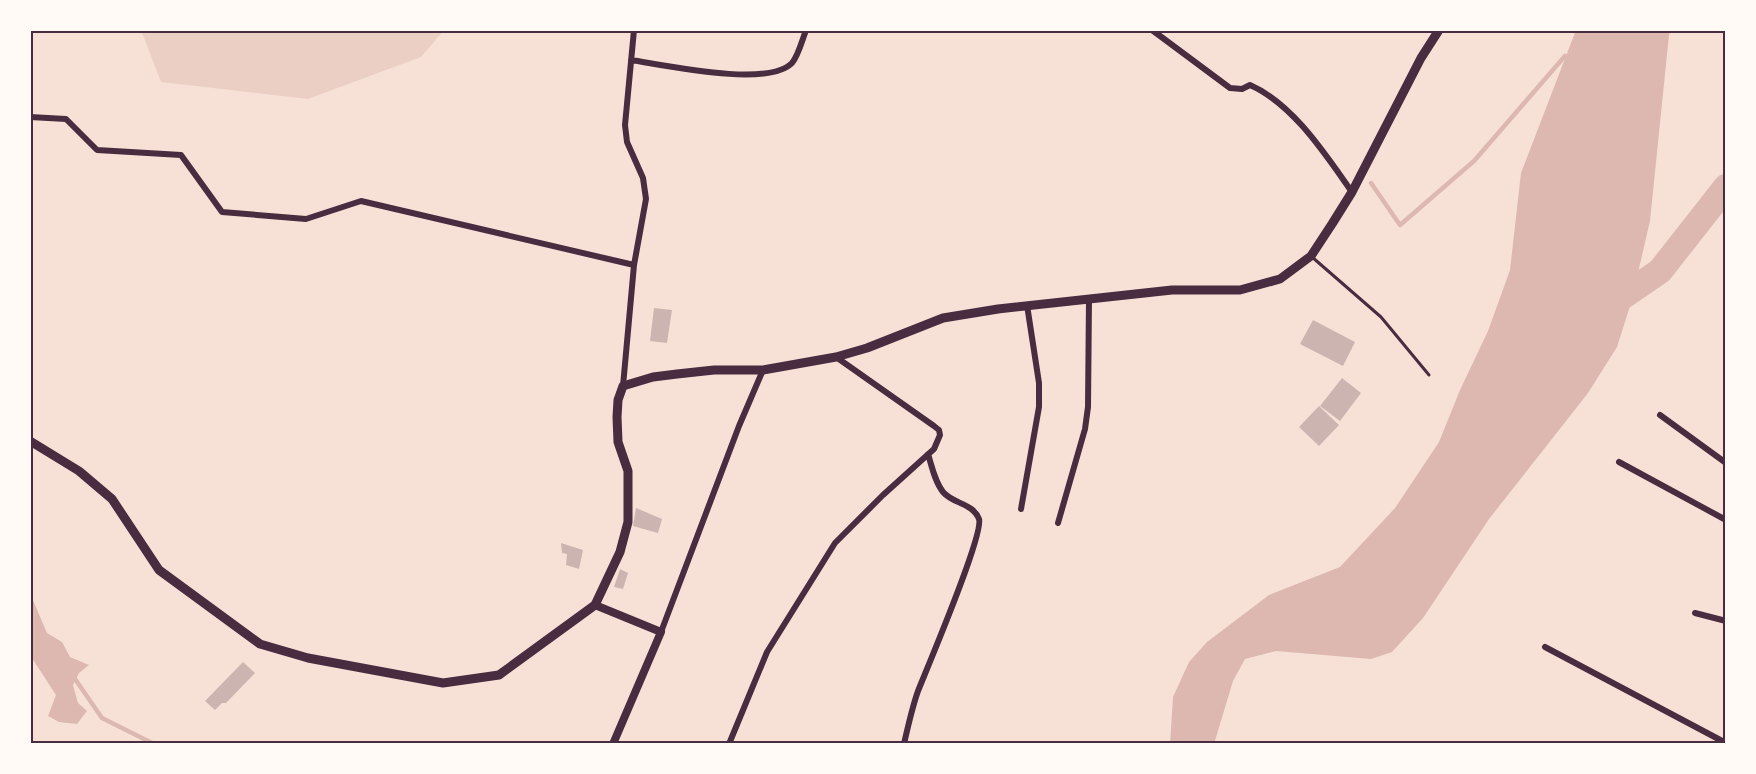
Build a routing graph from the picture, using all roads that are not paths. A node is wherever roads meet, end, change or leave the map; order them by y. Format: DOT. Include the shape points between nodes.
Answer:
graph roads {
  1 [pos="634,30"];
  2 [pos="1152,30"];
  3 [pos="1439,30"];
  4 [pos="805,33"];
  5 [pos="631,60"];
  6 [pos="30,117"];
  7 [pos="1352,192"];
  8 [pos="1311,256"];
  9 [pos="634,265"];
  10 [pos="1089,298"];
  11 [pos="1027,304"];
  12 [pos="836,357"];
  13 [pos="763,370"];
  14 [pos="1429,375"];
  15 [pos="623,386"];
  16 [pos="1660,415"];
  17 [pos="30,441"];
  18 [pos="928,454"];
  19 [pos="1619,462"];
  20 [pos="1726,463"];
  21 [pos="1021,509"];
  22 [pos="1726,520"];
  23 [pos="1058,523"];
  24 [pos="595,605"];
  25 [pos="1695,613"];
  26 [pos="1726,621"];
  27 [pos="661,632"];
  28 [pos="1545,647"];
  29 [pos="1726,743"];
  30 [pos="613,744"];
  31 [pos="729,744"];
  32 [pos="904,744"];
  1 -- 5 [label="street"];
  2 -- 7 [label="street" via="1230,88 1250,85 1262,90 1314,138"];
  3 -- 7 [label="main road"];
  4 -- 5 [label="street" via="792,62 777,71 748,75"];
  5 -- 9 [label="street" via="625,125 646,199"];
  6 -- 9 [label="street" via="66,119 97,150 181,155 222,212 306,219 361,201"];
  7 -- 8 [label="main road"];
  8 -- 10 [label="main road" via="1280,279 1249,289 1172,290"];
  8 -- 14 [label="lane" via="1381,317"];
  9 -- 15 [label="street"];
  10 -- 11 [label="main road"];
  10 -- 23 [label="street" via="1088,407"];
  11 -- 12 [label="main road" via="943,318"];
  11 -- 21 [label="street" via="1040,407"];
  12 -- 13 [label="main road"];
  12 -- 18 [label="street" via="939,430 938,442"];
  13 -- 15 [label="main road" via="677,374"];
  13 -- 27 [label="street"];
  15 -- 24 [label="main road" via="617,417 618,442 628,471 628,522 620,552"];
  16 -- 20 [label="street"];
  17 -- 24 [label="main road" via="79,471 112,499 159,570 260,644 308,658 443,683 499,675"];
  18 -- 31 [label="street" via="835,543 767,652"];
  18 -- 32 [label="street" via="944,494 975,510 980,522 917,694"];
  19 -- 22 [label="street"];
  24 -- 27 [label="street"];
  25 -- 26 [label="street"];
  27 -- 30 [label="street"];
  28 -- 29 [label="street"];
}
